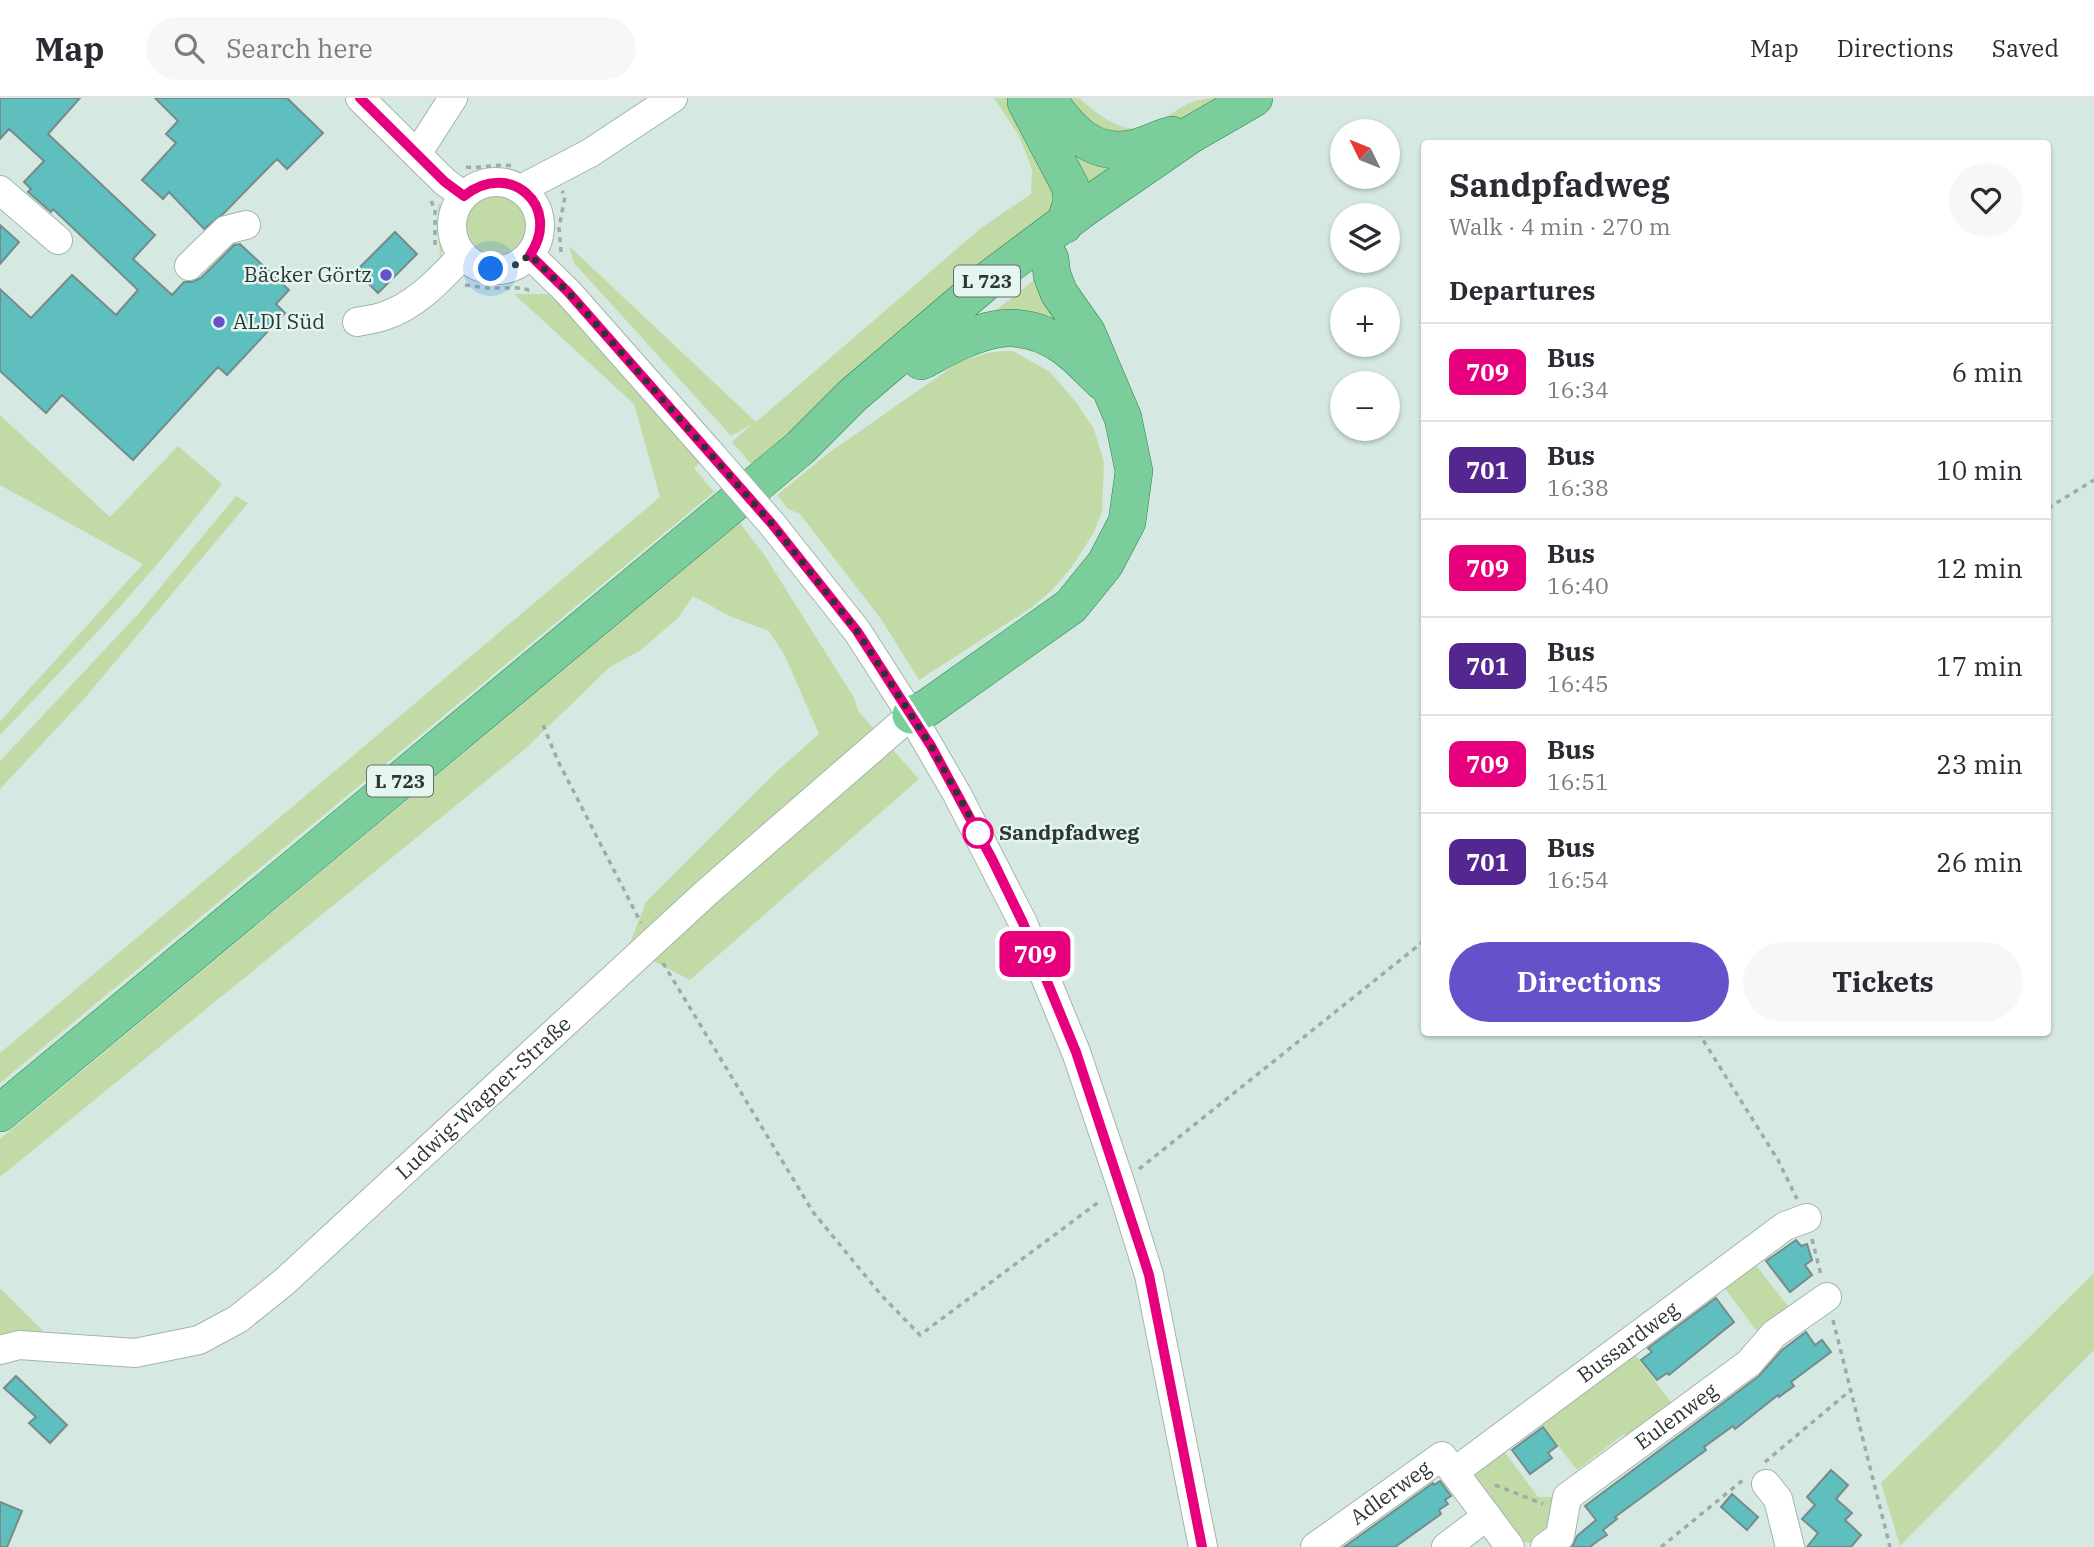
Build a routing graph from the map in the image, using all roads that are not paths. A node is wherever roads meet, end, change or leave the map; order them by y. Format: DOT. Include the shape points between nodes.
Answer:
graph roads {
  1 [pos="360,98"];
  2 [pos="453,98"];
  3 [pos="1024,98"];
  4 [pos="1047,98"];
  5 [pos="1255,98"];
  6 [pos="1285,98"];
  7 [pos="666,100"];
  8 [pos="1190,135"];
  9 [pos="590,153"];
  10 [pos="417,154"];
  11 [pos="522,189"];
  12 [pos="0,190"];
  13 [pos="464,196"];
  14 [pos="539,215"];
  15 [pos="246,225"];
  16 [pos="1064,225"];
  17 [pos="58,240"];
  18 [pos="463,255"];
  19 [pos="530,255"];
  20 [pos="1050,259"];
  21 [pos="189,266"];
  22 [pos="357,322"];
  23 [pos="921,361"];
  24 [pos="1114,392"];
  25 [pos="800,448"];
  26 [pos="911,715"];
  27 [pos="0,1114"];
  28 [pos="1807,1218"];
  29 [pos="1826,1297"];
  30 [pos="0,1350"];
  31 [pos="1462,1483"];
  32 [pos="1766,1484"];
  33 [pos="1487,1516"];
  34 [pos="1203,1547"];
  35 [pos="1315,1547"];
  36 [pos="1446,1547"];
  37 [pos="1510,1547"];
  38 [pos="1545,1547"];
  39 [pos="1790,1547"];
  1 -- 10 [label="street"];
  2 -- 10 [label="street"];
  3 -- 16 [label="main road" via="1070,186 1072,202"];
  4 -- 8 [label="main road" via="1080,139 1105,150 1134,149 1168,136"];
  5 -- 8 [label="main road, L 723"];
  6 -- 20 [label="main road, L 723" via="1195,154"];
  7 -- 9 [label="street"];
  8 -- 16 [label="main road, L 723"];
  9 -- 11 [label="street"];
  9 -- 14 [label="street"];
  10 -- 13 [label="street"];
  11 -- 13 [label="street" via="491,182"];
  11 -- 14 [label="street"];
  12 -- 17 [label="street"];
  13 -- 18 [label="street" via="452,225"];
  14 -- 19 [label="street" via="539,236"];
  15 -- 21 [label="street" via="226,230"];
  16 -- 25 [label="main road, L 723" via="989,280 853,395"];
  18 -- 19 [label="street" via="481,267 502,270"];
  18 -- 22 [label="street" via="438,282 397,311"];
  19 -- 26 [label="street, bridge" via="568,292 772,524 857,631"];
  20 -- 23 [label="main road, L 723"];
  20 -- 24 [label="main road" via="1059,292 1087,333"];
  23 -- 24 [label="main road" via="964,338 1010,327 1038,332 1063,345"];
  23 -- 25 [label="main road, L 723" via="864,407"];
  24 -- 26 [label="main road" via="1135,471 1127,522 1105,564 1071,606"];
  25 -- 27 [label="main road, L 723"];
  26 -- 30 [label="street, Ludwig-Wagner-Straße" via="706,893 284,1282 238,1319 199,1340 135,1353 19,1345"];
  26 -- 34 [label="street" via="975,826 1023,923 1076,1052 1149,1275"];
  28 -- 31 [label="street, Bussardweg" via="1785,1226"];
  29 -- 38 [label="street, Eulenweg" via="1774,1334 1749,1363 1567,1497 1560,1536"];
  31 -- 33 [label="street"];
  31 -- 35 [label="street, Adlerweg" via="1441,1456"];
  32 -- 39 [label="street" via="1778,1499"];
  33 -- 36 [label="street"];
  33 -- 37 [label="street"];
}
